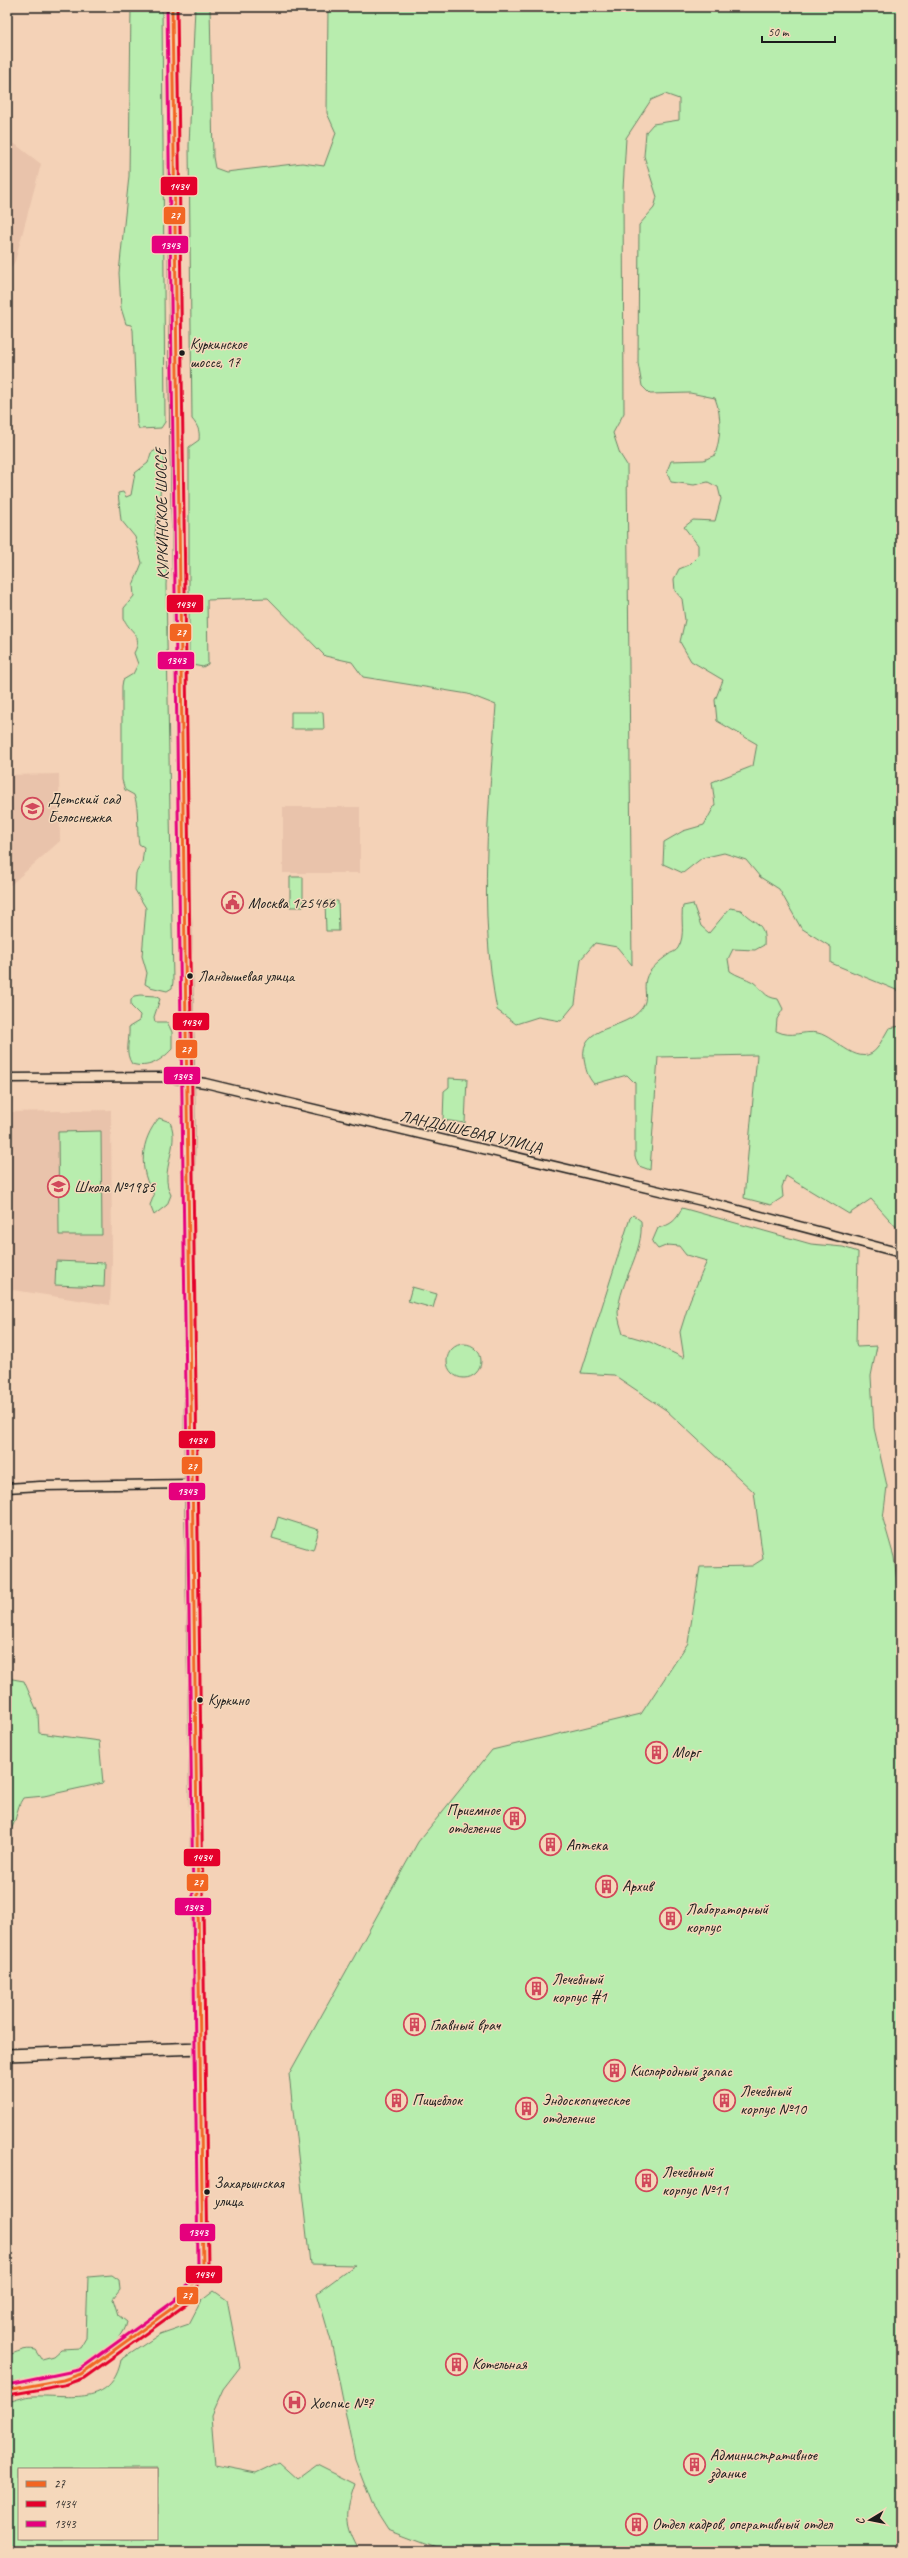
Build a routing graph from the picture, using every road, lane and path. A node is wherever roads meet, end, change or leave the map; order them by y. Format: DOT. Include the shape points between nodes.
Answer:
graph roads {
  1 [pos="173,7"];
  2 [pos="7,1078"];
  3 [pos="188,1079"];
  4 [pos="901,1253"];
  5 [pos="191,1484"];
  6 [pos="7,1488"];
  7 [pos="200,2048"];
  8 [pos="7,2055"];
  9 [pos="7,2390"];
  1 -- 3 [label="main road, КУРКИНСКОЕ ШОССЕ" via="176,423"];
  2 -- 3 [label="street, ЛАНДЫШЕВАЯ УЛИЦА"];
  3 -- 4 [label="street, ЛАНДЫШЕВАЯ УЛИЦА" via="643,1187"];
  3 -- 5 [label="main road, КУРКИНСКОЕ ШОССЕ"];
  5 -- 6 [label="street"];
  5 -- 7 [label="main road, КУРКИНСКОЕ ШОССЕ"];
  7 -- 8 [label="main road"];
  7 -- 9 [label="main road, КУРКИНСКОЕ ШОССЕ" via="203,2267 193,2288 185,2299 169,2312 81,2374 67,2380 29,2384"];
}
